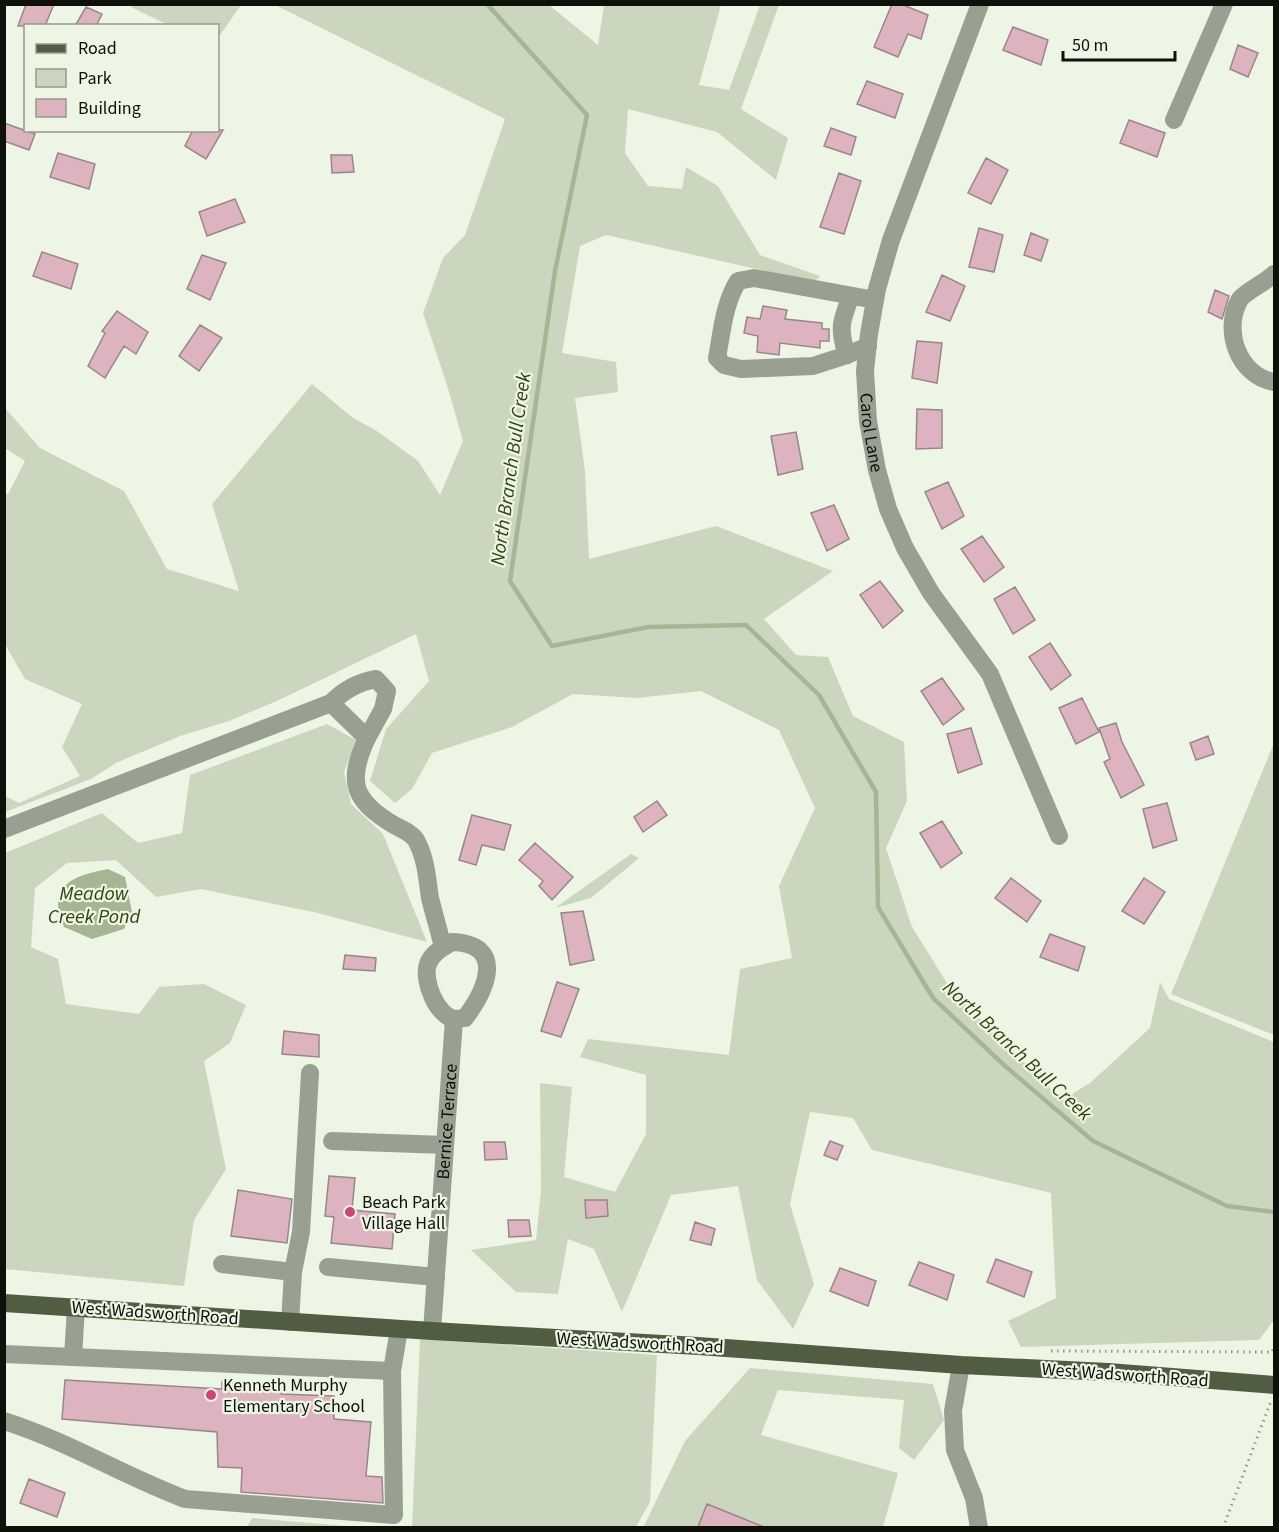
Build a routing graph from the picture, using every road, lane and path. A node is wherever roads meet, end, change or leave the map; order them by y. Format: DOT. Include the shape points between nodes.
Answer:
graph roads {
  1 [pos="980,4"];
  2 [pos="1224,4"];
  3 [pos="1174,120"];
  4 [pos="1275,274"];
  5 [pos="851,296"];
  6 [pos="875,300"];
  7 [pos="868,346"];
  8 [pos="847,355"];
  9 [pos="1275,382"];
  10 [pos="331,703"];
  11 [pos="367,738"];
  12 [pos="4,829"];
  13 [pos="1059,836"];
  14 [pos="443,947"];
  15 [pos="454,1019"];
  16 [pos="310,1073"];
  17 [pos="332,1140"];
  18 [pos="445,1145"];
  19 [pos="222,1264"];
  20 [pos="328,1267"];
  21 [pos="292,1272"];
  22 [pos="436,1277"];
  23 [pos="4,1303"];
  24 [pos="76,1307"];
  25 [pos="290,1322"];
  26 [pos="399,1329"];
  27 [pos="432,1331"];
  28 [pos="1275,1348"];
  29 [pos="1051,1352"];
  30 [pos="4,1354"];
  31 [pos="73,1357"];
  32 [pos="961,1365"];
  33 [pos="392,1371"];
  34 [pos="1275,1385"];
  35 [pos="1275,1391"];
  36 [pos="4,1421"];
  37 [pos="979,1527"];
  38 [pos="1223,1527"];
  1 -- 6 [label="street, Carol Lane" via="891,240"];
  2 -- 3 [label="street"];
  4 -- 9 [label="street" via="1241,297 1232,335 1236,350 1250,369"];
  5 -- 6 [label="street"];
  5 -- 8 [label="street" via="842,320"];
  5 -- 8 [label="street" via="754,278 738,281 725,310 717,358 724,366 741,369 813,366"];
  6 -- 7 [label="street, Carol Lane"];
  7 -- 8 [label="street"];
  7 -- 13 [label="street, Carol Lane" via="868,421 888,509 931,593 990,674"];
  10 -- 11 [label="street"];
  10 -- 11 [label="street" via="342,692 376,679 387,691 383,709"];
  10 -- 12 [label="street"];
  11 -- 14 [label="street" via="357,760 355,783 364,802 414,837 423,854"];
  14 -- 15 [label="street" via="434,953 426,977 434,1000"];
  14 -- 15 [label="street" via="452,942 467,943 478,949 488,968 476,1004 465,1017"];
  15 -- 18 [label="street, Bernice Terrace"];
  16 -- 21 [label="street" via="302,1232"];
  17 -- 18 [label="street"];
  18 -- 22 [label="street, Bernice Terrace"];
  19 -- 21 [label="street"];
  20 -- 22 [label="street"];
  21 -- 25 [label="street"];
  22 -- 27 [label="street, Bernice Terrace"];
  23 -- 24 [label="main road, West Wadsworth Road"];
  24 -- 25 [label="main road, West Wadsworth Road"];
  24 -- 31 [label="street"];
  25 -- 26 [label="main road, West Wadsworth Road"];
  26 -- 27 [label="main road, West Wadsworth Road"];
  26 -- 33 [label="street"];
  27 -- 32 [label="main road, West Wadsworth Road"];
  28 -- 29 [label="path" via="1272,1352"];
  30 -- 31 [label="street"];
  31 -- 33 [label="street"];
  32 -- 34 [label="main road, West Wadsworth Road"];
  32 -- 37 [label="street" via="953,1411 955,1450 974,1498"];
  33 -- 36 [label="street" via="394,1515 185,1499"];
  35 -- 38 [label="path"];
}
